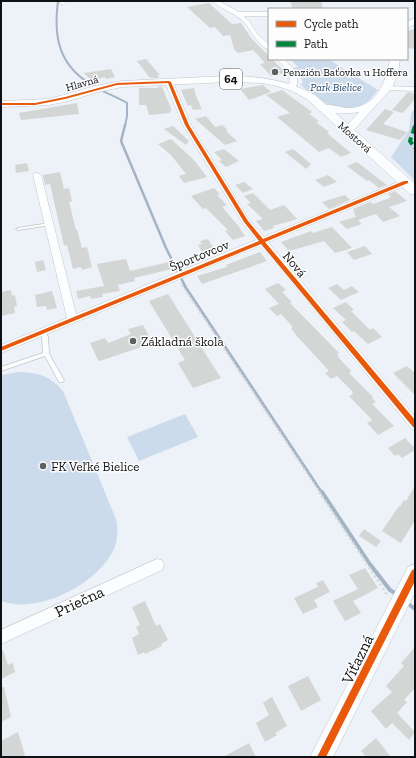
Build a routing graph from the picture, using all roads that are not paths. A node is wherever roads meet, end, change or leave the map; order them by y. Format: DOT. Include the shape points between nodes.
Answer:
graph roads {
  1 [pos="215,1"];
  2 [pos="238,14"];
  3 [pos="257,14"];
  4 [pos="268,14"];
  5 [pos="247,22"];
  6 [pos="268,47"];
  7 [pos="281,60"];
  8 [pos="396,60"];
  9 [pos="169,82"];
  10 [pos="296,85"];
  11 [pos="387,88"];
  12 [pos="415,89"];
  13 [pos="1,104"];
  14 [pos="370,107"];
  15 [pos="322,108"];
  16 [pos="347,131"];
  17 [pos="37,175"];
  18 [pos="410,186"];
  19 [pos="49,224"];
  20 [pos="18,229"];
  21 [pos="262,241"];
  22 [pos="72,319"];
  23 [pos="43,332"];
  24 [pos="1,349"];
  25 [pos="46,354"];
  26 [pos="1,369"];
  27 [pos="61,380"];
  28 [pos="415,425"];
  29 [pos="158,565"];
  30 [pos="415,573"];
  31 [pos="1,637"];
  32 [pos="321,757"];
  1 -- 2 [label="street"];
  2 -- 3 [label="street"];
  2 -- 5 [label="street"];
  3 -- 4 [label="street"];
  3 -- 5 [label="street"];
  5 -- 6 [label="street" via="256,36"];
  7 -- 10 [label="street" via="294,74"];
  8 -- 11 [label="main road" via="394,73"];
  9 -- 10 [label="main road, Hlavná / 64" via="252,79"];
  9 -- 13 [label="main road, Hlavná / 64" via="104,87 45,103"];
  9 -- 21 [label="street, Nová" via="187,125 246,222"];
  10 -- 15 [label="main road, Mostová / 64"];
  11 -- 12 [label="street"];
  11 -- 14 [label="main road"];
  14 -- 15 [label="main road" via="349,111"];
  14 -- 16 [label="main road"];
  15 -- 16 [label="main road, Mostová / 64"];
  16 -- 18 [label="main road, Mostová / 64"];
  17 -- 19 [label="street"];
  18 -- 21 [label="street, Športovcov"];
  19 -- 20 [label="lane"];
  19 -- 22 [label="street"];
  21 -- 22 [label="street, Športovcov"];
  21 -- 28 [label="street, Nová"];
  22 -- 23 [label="street, Športovcov"];
  23 -- 24 [label="street, Športovcov"];
  23 -- 25 [label="lane"];
  25 -- 26 [label="lane"];
  25 -- 27 [label="lane"];
  29 -- 31 [label="street, Priečna"];
  30 -- 32 [label="main road, Víťazná"];
}
